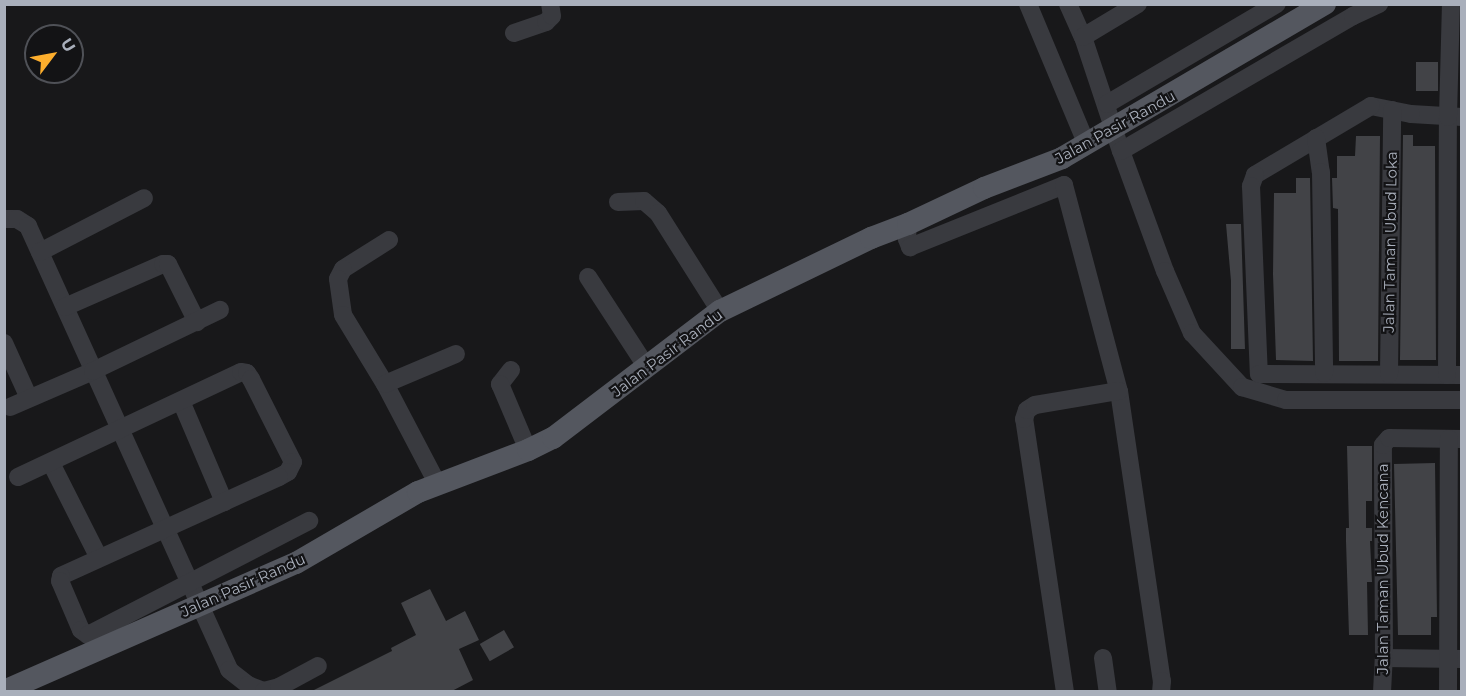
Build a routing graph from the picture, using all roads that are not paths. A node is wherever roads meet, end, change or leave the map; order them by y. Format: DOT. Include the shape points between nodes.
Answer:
graph roads {
  1 [pos="550,4"];
  2 [pos="1028,4"];
  3 [pos="1068,4"];
  4 [pos="1138,4"];
  5 [pos="1277,4"];
  6 [pos="1325,4"];
  7 [pos="1379,4"];
  8 [pos="1451,4"];
  9 [pos="514,33"];
  10 [pos="1083,37"];
  11 [pos="1107,105"];
  12 [pos="1392,110"];
  13 [pos="1455,117"];
  14 [pos="1114,130"];
  15 [pos="1316,138"];
  16 [pos="1087,146"];
  17 [pos="1121,151"];
  18 [pos="144,198"];
  19 [pos="618,202"];
  20 [pos="4,219"];
  21 [pos="908,224"];
  22 [pos="389,240"];
  23 [pos="40,252"];
  24 [pos="588,276"];
  25 [pos="65,307"];
  26 [pos="220,310"];
  27 [pos="720,311"];
  28 [pos="197,322"];
  29 [pos="4,343"];
  30 [pos="456,354"];
  31 [pos="646,366"];
  32 [pos="511,370"];
  33 [pos="93,371"];
  34 [pos="1324,373"];
  35 [pos="1389,374"];
  36 [pos="1454,375"];
  37 [pos="385,384"];
  38 [pos="1119,391"];
  39 [pos="29,398"];
  40 [pos="1461,400"];
  41 [pos="181,401"];
  42 [pos="10,407"];
  43 [pos="121,430"];
  44 [pos="1455,439"];
  45 [pos="528,450"];
  46 [pos="51,462"];
  47 [pos="18,477"];
  48 [pos="437,483"];
  49 [pos="224,502"];
  50 [pos="309,521"];
  51 [pos="167,528"];
  52 [pos="99,558"];
  53 [pos="191,582"];
  54 [pos="201,604"];
  55 [pos="1103,658"];
  56 [pos="1384,658"];
  57 [pos="1455,659"];
  58 [pos="318,666"];
  59 [pos="4,692"];
  60 [pos="1065,692"];
  61 [pos="1108,692"];
  62 [pos="1161,692"];
  63 [pos="1382,692"];
  64 [pos="1448,692"];
  1 -- 9 [label="street" via="552,16 546,22"];
  2 -- 16 [label="street"];
  3 -- 10 [label="street"];
  4 -- 10 [label="street"];
  5 -- 11 [label="street"];
  6 -- 14 [label="main road, Jalan Pasir Randu"];
  7 -- 17 [label="street"];
  8 -- 13 [label="street"];
  10 -- 11 [label="street"];
  11 -- 14 [label="street"];
  12 -- 13 [label="street"];
  12 -- 15 [label="street" via="1371,106"];
  12 -- 35 [label="street, Jalan Taman Ubud Loka"];
  13 -- 36 [label="street"];
  14 -- 16 [label="main road, Jalan Pasir Randu"];
  14 -- 17 [label="street"];
  15 -- 34 [label="street" via="1321,172"];
  15 -- 34 [label="street" via="1255,176 1251,196 1259,374"];
  16 -- 21 [label="main road, Jalan Pasir Randu"];
  17 -- 40 [label="street" via="1192,333 1242,387 1286,400"];
  18 -- 23 [label="street"];
  19 -- 27 [label="street" via="644,201 658,213"];
  20 -- 23 [label="street" via="17,219 28,226"];
  21 -- 27 [label="main road, Jalan Pasir Randu"];
  21 -- 38 [label="street" via="906,239 910,247 1064,185"];
  22 -- 37 [label="street" via="343,269 338,279 343,315"];
  23 -- 25 [label="street"];
  24 -- 31 [label="street"];
  25 -- 28 [label="street" via="168,264"];
  25 -- 33 [label="street"];
  26 -- 28 [label="street"];
  27 -- 31 [label="main road, Jalan Pasir Randu"];
  28 -- 33 [label="street"];
  29 -- 39 [label="street"];
  30 -- 37 [label="street"];
  31 -- 45 [label="main road, Jalan Pasir Randu" via="553,438"];
  32 -- 45 [label="street" via="500,384"];
  33 -- 39 [label="street"];
  33 -- 43 [label="street"];
  34 -- 35 [label="street"];
  35 -- 36 [label="street"];
  37 -- 48 [label="street"];
  38 -- 60 [label="street" via="1035,405 1027,410 1024,419"];
  38 -- 62 [label="street"];
  39 -- 42 [label="street"];
  41 -- 43 [label="street"];
  41 -- 49 [label="street"];
  41 -- 49 [label="street" via="242,372 248,373 293,462 288,472"];
  43 -- 46 [label="street"];
  43 -- 51 [label="street"];
  44 -- 56 [label="street, Jalan Taman Ubud Kencana" via="1389,438 1383,445"];
  44 -- 57 [label="street, Jalan Taman Ubud Kencana"];
  45 -- 48 [label="main road, Jalan Pasir Randu"];
  46 -- 47 [label="street"];
  46 -- 52 [label="street"];
  48 -- 54 [label="main road, Jalan Pasir Randu" via="392,505 296,563"];
  49 -- 51 [label="street"];
  50 -- 53 [label="street"];
  51 -- 52 [label="street"];
  51 -- 53 [label="street"];
  52 -- 53 [label="street" via="60,578 84,633 94,633"];
  53 -- 54 [label="street"];
  54 -- 58 [label="street" via="229,670 248,685 264,691 279,687"];
  54 -- 59 [label="main road, Jalan Pasir Randu"];
  55 -- 61 [label="street"];
  56 -- 57 [label="street"];
  56 -- 63 [label="street, Jalan Taman Ubud Kencana"];
  57 -- 64 [label="street, Jalan Taman Ubud Kencana"];
}
